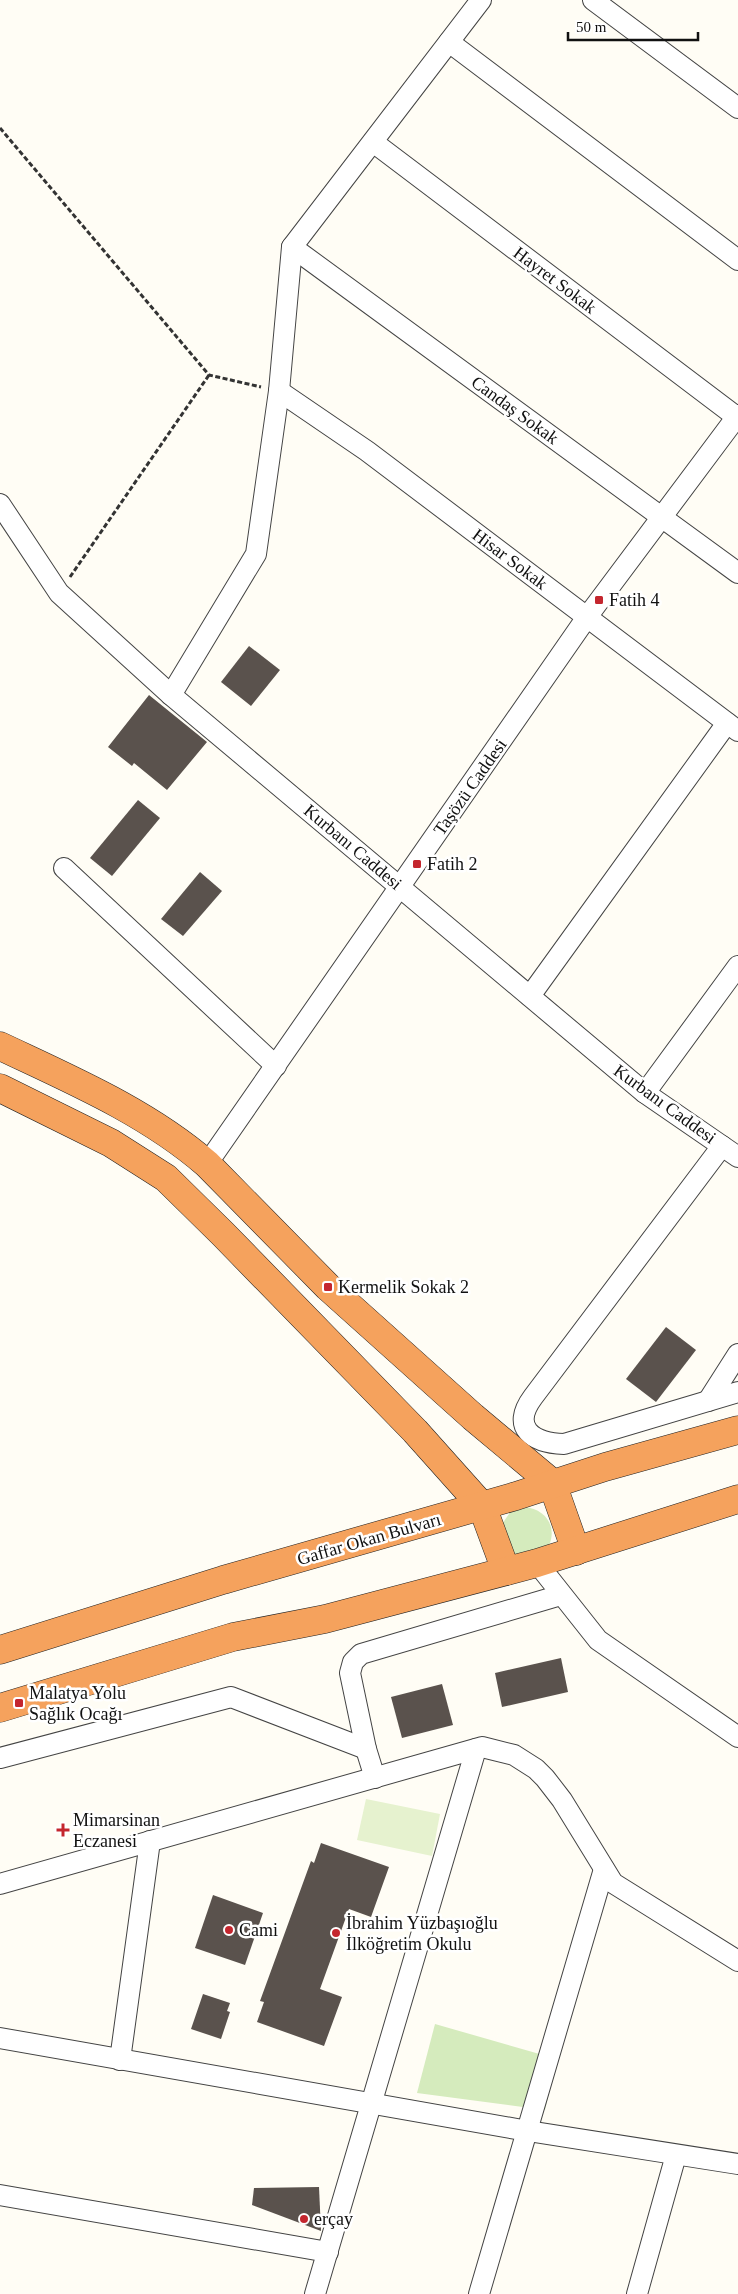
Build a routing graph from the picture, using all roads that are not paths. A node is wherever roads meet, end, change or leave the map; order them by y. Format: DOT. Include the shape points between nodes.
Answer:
graph roads {
  1 [pos="481,0"];
  2 [pos="593,0"];
  3 [pos="449,42"];
  4 [pos="738,108"];
  5 [pos="373,142"];
  6 [pos="292,247"];
  7 [pos="738,260"];
  8 [pos="279,391"];
  9 [pos="738,417"];
  10 [pos="0,504"];
  11 [pos="662,517"];
  12 [pos="738,573"];
  13 [pos="587,617"];
  14 [pos="171,695"];
  15 [pos="732,727"];
  16 [pos="64,868"];
  17 [pos="401,887"];
  18 [pos="738,966"];
  19 [pos="530,996"];
  20 [pos="0,1046"];
  21 [pos="276,1066"];
  22 [pos="0,1088"];
  23 [pos="644,1093"];
  24 [pos="730,1151"];
  25 [pos="207,1164"];
  26 [pos="738,1354"];
  27 [pos="738,1392"];
  28 [pos="708,1401"];
  29 [pos="738,1430"];
  30 [pos="552,1483"];
  31 [pos="738,1499"];
  32 [pos="482,1506"];
  33 [pos="576,1551"];
  34 [pos="537,1563"];
  35 [pos="506,1571"];
  36 [pos="561,1595"];
  37 [pos="0,1650"];
  38 [pos="0,1708"];
  39 [pos="738,1737"];
  40 [pos="366,1749"];
  41 [pos="476,1749"];
  42 [pos="0,1758"];
  43 [pos="375,1778"];
  44 [pos="150,1841"];
  45 [pos="604,1869"];
  46 [pos="0,1884"];
  47 [pos="738,1961"];
  48 [pos="0,2038"];
  49 [pos="120,2060"];
  50 [pos="372,2103"];
  51 [pos="528,2131"];
  52 [pos="676,2155"];
  53 [pos="738,2164"];
  54 [pos="0,2195"];
  55 [pos="328,2252"];
  56 [pos="315,2294"];
  57 [pos="479,2294"];
  58 [pos="637,2294"];
  1 -- 3 [label="street"];
  2 -- 4 [label="street"];
  3 -- 5 [label="street"];
  3 -- 7 [label="street"];
  5 -- 6 [label="street"];
  5 -- 9 [label="street, Hayret Sokak"];
  6 -- 8 [label="street"];
  6 -- 11 [label="street, Candaş Sokak"];
  8 -- 13 [label="street, Hisar Sokak" via="367,451"];
  8 -- 14 [label="street" via="256,554"];
  9 -- 11 [label="street, Taşözü Caddesi"];
  10 -- 14 [label="street, Kurbanı Caddesi" via="59,592"];
  11 -- 12 [label="street, Candaş Sokak"];
  11 -- 13 [label="street, Taşözü Caddesi"];
  13 -- 15 [label="street, Hisar Sokak"];
  13 -- 17 [label="street, Taşözü Caddesi"];
  14 -- 17 [label="street, Kurbanı Caddesi"];
  15 -- 19 [label="street"];
  16 -- 21 [label="street"];
  17 -- 19 [label="street, Kurbanı Caddesi"];
  17 -- 21 [label="street, Taşözü Caddesi"];
  18 -- 23 [label="street"];
  19 -- 23 [label="street, Kurbanı Caddesi"];
  20 -- 25 [label="highway" via="149,1121"];
  21 -- 25 [label="street, Taşözü Caddesi"];
  22 -- 32 [label="highway" via="111,1143 166,1178 415,1431"];
  23 -- 24 [label="street, Kurbanı Caddesi"];
  24 -- 28 [label="street" via="530,1402 523,1417 526,1430 533,1437 564,1444"];
  25 -- 30 [label="highway" via="328,1287"];
  26 -- 28 [label="street"];
  27 -- 28 [label="street"];
  29 -- 30 [label="highway, Gaffar Okan Bulvarı"];
  30 -- 32 [label="highway, Gaffar Okan Bulvarı"];
  30 -- 33 [label="highway"];
  31 -- 33 [label="highway"];
  32 -- 35 [label="highway"];
  32 -- 37 [label="highway, Gaffar Okan Bulvarı" via="223,1580"];
  33 -- 34 [label="highway"];
  34 -- 35 [label="highway"];
  34 -- 36 [label="street"];
  35 -- 38 [label="highway" via="325,1619 233,1638"];
  36 -- 39 [label="street" via="598,1640"];
  36 -- 40 [label="street" via="361,1654 353,1662 350,1673"];
  40 -- 42 [label="street" via="230,1697"];
  40 -- 43 [label="street"];
  41 -- 43 [label="street"];
  41 -- 45 [label="street" via="482,1747 504,1752 536,1769 558,1795"];
  41 -- 50 [label="street"];
  43 -- 44 [label="street"];
  44 -- 46 [label="street"];
  44 -- 49 [label="street"];
  45 -- 47 [label="street" via="613,1883"];
  45 -- 51 [label="street"];
  48 -- 49 [label="street"];
  49 -- 50 [label="street"];
  50 -- 51 [label="street"];
  50 -- 55 [label="street"];
  51 -- 52 [label="street"];
  51 -- 57 [label="street"];
  52 -- 53 [label="street"];
  52 -- 58 [label="street"];
  54 -- 55 [label="street"];
  55 -- 56 [label="street"];
}
